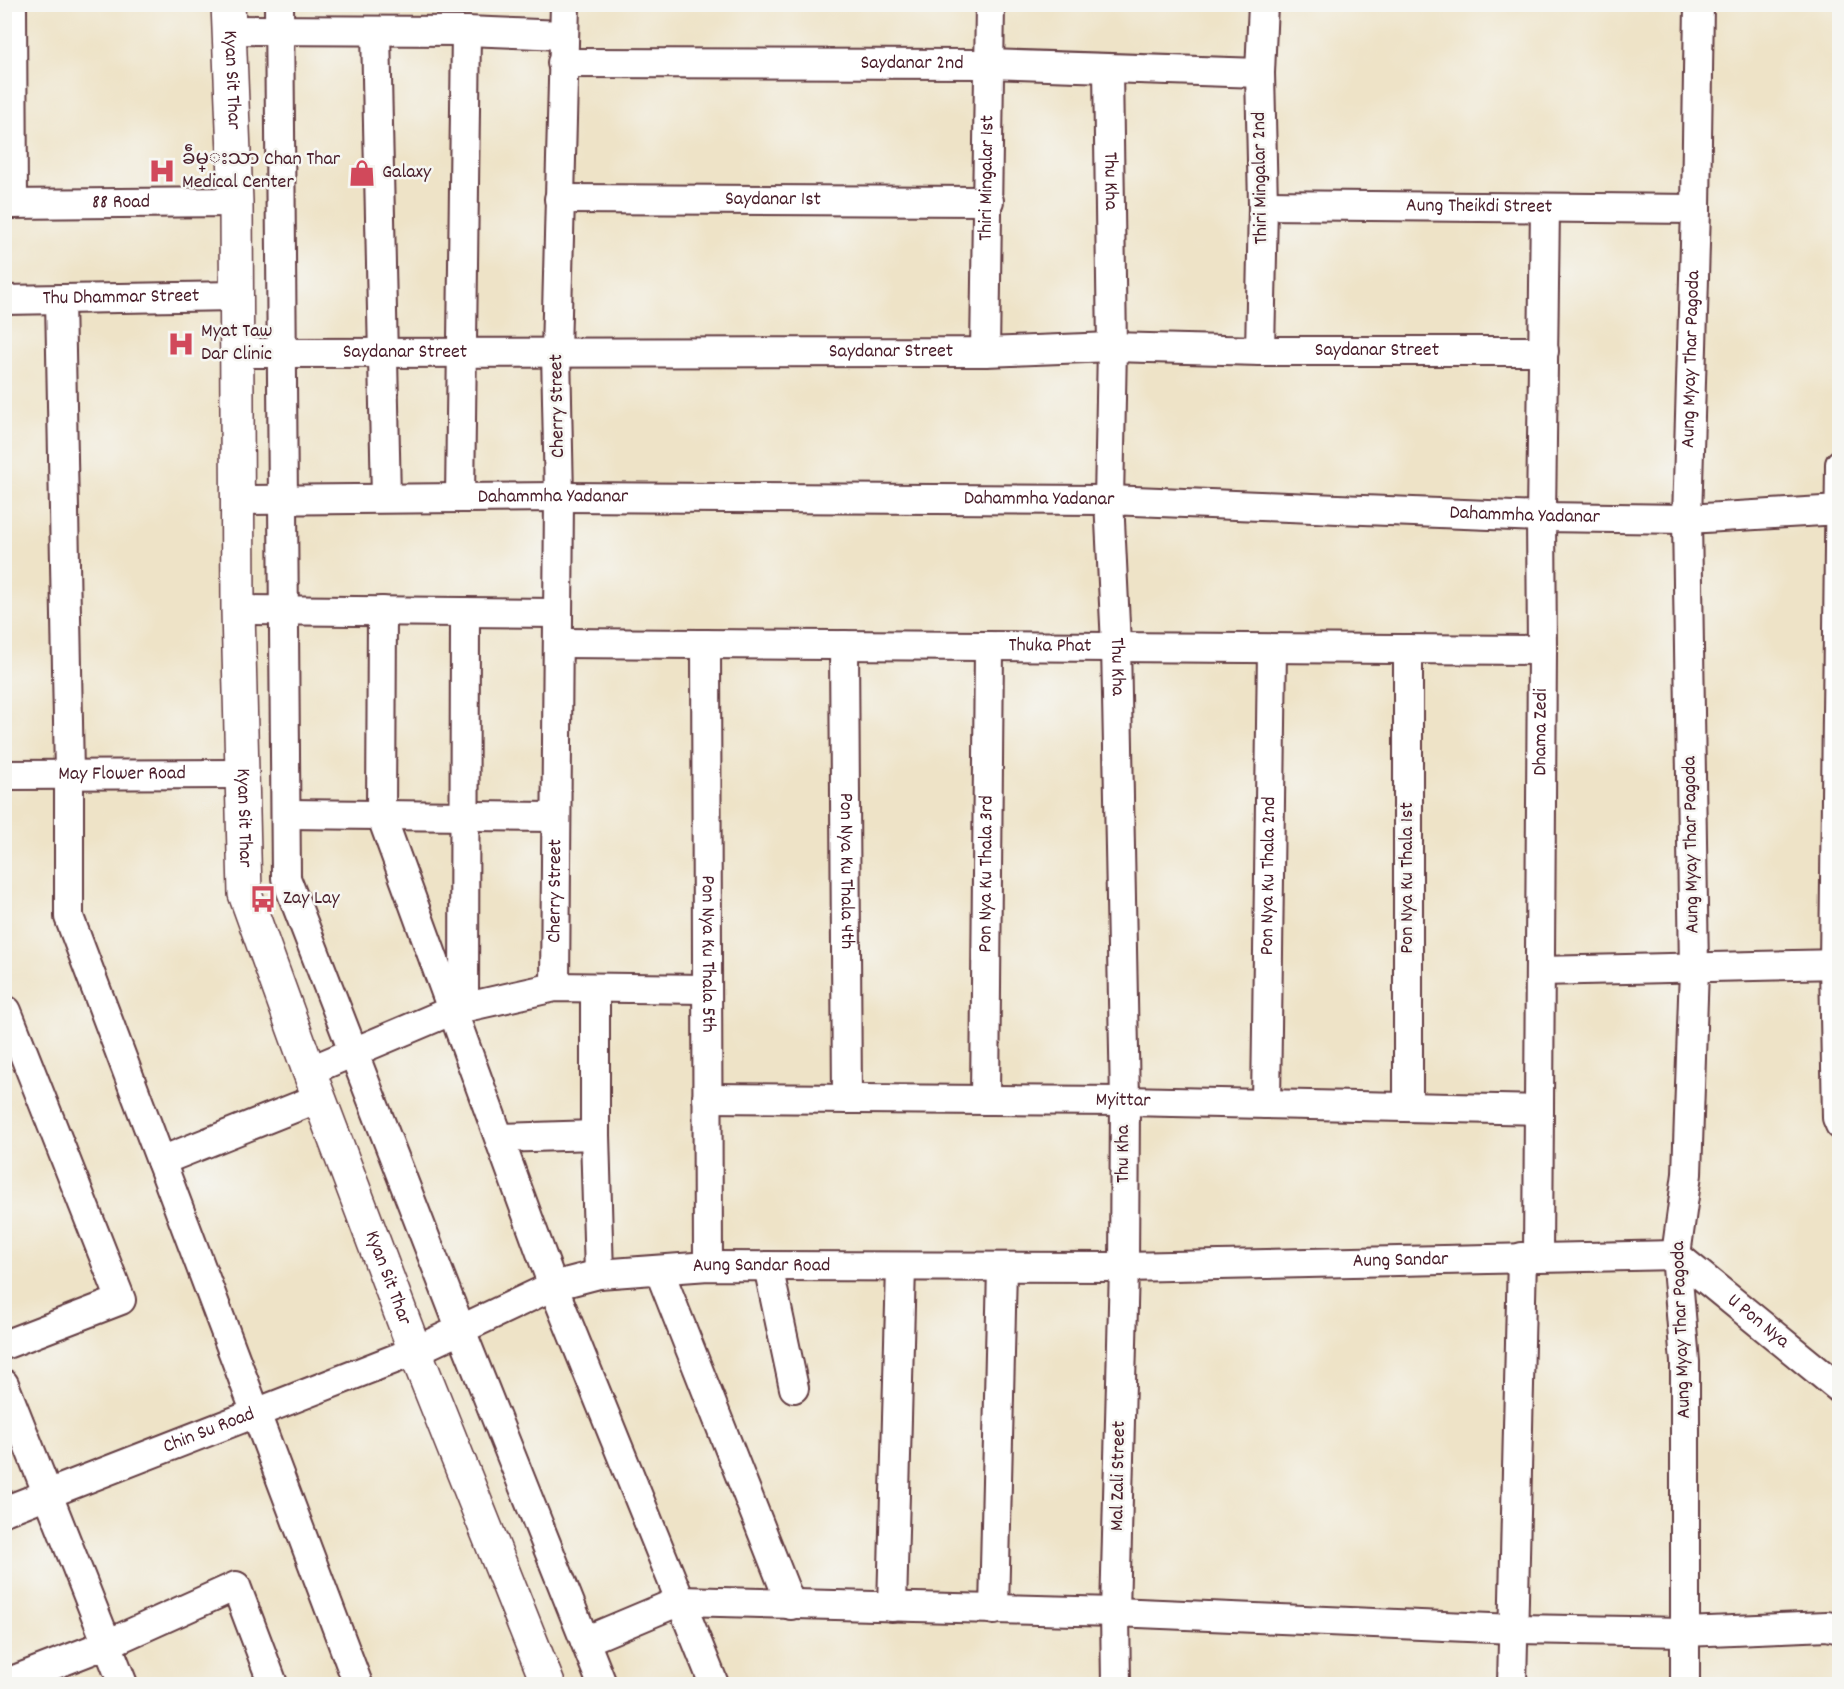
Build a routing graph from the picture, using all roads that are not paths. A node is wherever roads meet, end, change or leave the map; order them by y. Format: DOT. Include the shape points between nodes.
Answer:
graph roads {
  1 [pos="12,4"];
  2 [pos="565,4"];
  3 [pos="990,4"];
  4 [pos="1263,4"];
  5 [pos="1699,4"];
  6 [pos="229,17"];
  7 [pos="279,18"];
  8 [pos="376,31"];
  9 [pos="466,31"];
  10 [pos="563,35"];
  11 [pos="562,63"];
  12 [pos="990,64"];
  13 [pos="1108,69"];
  14 [pos="1260,73"];
  15 [pos="560,199"];
  16 [pos="989,201"];
  17 [pos="236,202"];
  18 [pos="9,204"];
  19 [pos="1263,205"];
  20 [pos="1545,208"];
  21 [pos="1696,209"];
  22 [pos="236,296"];
  23 [pos="60,299"];
  24 [pos="4,300"];
  25 [pos="1112,347"];
  26 [pos="1260,351"];
  27 [pos="1544,351"];
  28 [pos="282,352"];
  29 [pos="383,352"];
  30 [pos="462,352"];
  31 [pos="556,352"];
  32 [pos="985,352"];
  33 [pos="237,353"];
  34 [pos="1839,464"];
  35 [pos="559,497"];
  36 [pos="386,498"];
  37 [pos="460,498"];
  38 [pos="283,499"];
  39 [pos="238,500"];
  40 [pos="1109,500"];
  41 [pos="1839,510"];
  42 [pos="1541,518"];
  43 [pos="1687,519"];
  44 [pos="238,610"];
  45 [pos="284,610"];
  46 [pos="382,611"];
  47 [pos="465,612"];
  48 [pos="558,613"];
  49 [pos="558,643"];
  50 [pos="706,644"];
  51 [pos="844,645"];
  52 [pos="1116,645"];
  53 [pos="989,647"];
  54 [pos="1272,649"];
  55 [pos="1408,649"];
  56 [pos="1542,650"];
  57 [pos="69,774"];
  58 [pos="242,774"];
  59 [pos="4,775"];
  60 [pos="286,814"];
  61 [pos="381,815"];
  62 [pos="465,816"];
  63 [pos="556,817"];
  64 [pos="1837,964"];
  65 [pos="1694,969"];
  66 [pos="1540,971"];
  67 [pos="555,987"];
  68 [pos="596,989"];
  69 [pos="705,989"];
  70 [pos="459,1008"];
  71 [pos="4,1012"];
  72 [pos="352,1052"];
  73 [pos="314,1085"];
  74 [pos="707,1098"];
  75 [pos="847,1099"];
  76 [pos="985,1100"];
  77 [pos="1125,1101"];
  78 [pos="1266,1104"];
  79 [pos="1408,1107"];
  80 [pos="1539,1110"];
  81 [pos="1839,1125"];
  82 [pos="595,1135"];
  83 [pos="500,1138"];
  84 [pos="161,1161"];
  85 [pos="1676,1255"];
  86 [pos="1530,1257"];
  87 [pos="708,1266"];
  88 [pos="768,1266"];
  89 [pos="901,1267"];
  90 [pos="1124,1267"];
  91 [pos="1002,1268"];
  92 [pos="659,1270"];
  93 [pos="598,1274"];
  94 [pos="553,1286"];
  95 [pos="461,1330"];
  96 [pos="4,1345"];
  97 [pos="415,1352"];
  98 [pos="4,1384"];
  99 [pos="794,1388"];
  100 [pos="1839,1389"];
  101 [pos="256,1413"];
  102 [pos="48,1494"];
  103 [pos="4,1511"];
  104 [pos="680,1601"];
  105 [pos="791,1605"];
  106 [pos="892,1607"];
  107 [pos="994,1610"];
  108 [pos="1115,1612"];
  109 [pos="1514,1629"];
  110 [pos="1839,1629"];
  111 [pos="1685,1632"];
  112 [pos="585,1641"];
  113 [pos="107,1644"];
  114 [pos="4,1684"];
  115 [pos="123,1684"];
  116 [pos="273,1684"];
  117 [pos="358,1684"];
  118 [pos="548,1684"];
  119 [pos="602,1684"];
  120 [pos="714,1684"];
  121 [pos="1116,1684"];
  122 [pos="1512,1684"];
  123 [pos="1684,1684"];
  1 -- 18 [label="street"];
  2 -- 10 [label="street, Cherry Street"];
  3 -- 12 [label="street, Thiri Mingalar 1st"];
  4 -- 14 [label="street, Thiri Mingalar 2nd"];
  5 -- 21 [label="street, Aung Myay Thar Pagoda"];
  6 -- 7 [label="street"];
  6 -- 17 [label="main road, Kyan Sit Thar"];
  7 -- 8 [label="street"];
  7 -- 28 [label="street"];
  8 -- 9 [label="street"];
  8 -- 29 [label="street"];
  9 -- 10 [label="street"];
  9 -- 30 [label="street"];
  10 -- 11 [label="street, Cherry Street"];
  11 -- 12 [label="street, Saydanar 2nd"];
  11 -- 15 [label="street, Cherry Street"];
  12 -- 13 [label="street, Saydanar 2nd"];
  12 -- 16 [label="street, Thiri Mingalar 1st"];
  13 -- 14 [label="street, Saydanar 2nd"];
  13 -- 25 [label="street, Thu Kha"];
  14 -- 19 [label="street, Thiri Mingalar 2nd"];
  15 -- 16 [label="street, Saydanar 1st"];
  15 -- 31 [label="street, Cherry Street"];
  16 -- 32 [label="street, Thiri Mingalar 1st"];
  17 -- 18 [label="street, 88 Road"];
  17 -- 22 [label="main road, Kyan Sit Thar"];
  19 -- 20 [label="street, Aung Theikdi Street"];
  19 -- 26 [label="street, Thiri Mingalar 2nd"];
  20 -- 21 [label="street, Aung Theikdi Street"];
  20 -- 27 [label="street, Dhama Zedi"];
  21 -- 43 [label="street, Aung Myay Thar Pagoda"];
  22 -- 23 [label="street, Thu Dhammar Street"];
  22 -- 33 [label="main road, Kyan Sit Thar"];
  23 -- 24 [label="street, Thu Dhammar Street"];
  23 -- 57 [label="street"];
  25 -- 26 [label="street, Saydanar Street"];
  25 -- 32 [label="street, Saydanar Street"];
  25 -- 40 [label="street, Thu Kha"];
  26 -- 27 [label="street, Saydanar Street"];
  27 -- 42 [label="street, Dhama Zedi"];
  28 -- 29 [label="street, Saydanar Street"];
  28 -- 33 [label="street, Saydanar Street"];
  28 -- 38 [label="street"];
  29 -- 30 [label="street, Saydanar Street"];
  29 -- 36 [label="street"];
  30 -- 31 [label="street, Saydanar Street"];
  30 -- 37 [label="street"];
  31 -- 32 [label="street, Saydanar Street"];
  31 -- 35 [label="street, Cherry Street"];
  33 -- 39 [label="main road, Kyan Sit Thar"];
  34 -- 41 [label="street"];
  35 -- 37 [label="street, Dahammha Yadanar"];
  35 -- 40 [label="street, Dahammha Yadanar"];
  35 -- 48 [label="street, Cherry Street"];
  36 -- 37 [label="street, Dahammha Yadanar"];
  36 -- 38 [label="street, Dahammha Yadanar"];
  38 -- 39 [label="street, Dahammha Yadanar"];
  38 -- 45 [label="street"];
  39 -- 44 [label="main road, Kyan Sit Thar"];
  40 -- 42 [label="street, Dahammha Yadanar"];
  40 -- 52 [label="street, Thu Kha"];
  41 -- 43 [label="street, Dahammha Yadanar"];
  41 -- 64 [label="street"];
  42 -- 43 [label="street, Dahammha Yadanar"];
  42 -- 56 [label="street, Dhama Zedi"];
  43 -- 65 [label="street, Aung Myay Thar Pagoda"];
  44 -- 45 [label="street"];
  44 -- 58 [label="main road, Kyan Sit Thar"];
  45 -- 46 [label="street"];
  45 -- 60 [label="street"];
  46 -- 47 [label="street"];
  46 -- 61 [label="street"];
  47 -- 48 [label="street"];
  47 -- 62 [label="street"];
  48 -- 49 [label="street, Cherry Street"];
  49 -- 50 [label="street, Thuka Phat"];
  49 -- 63 [label="street, Cherry Street"];
  50 -- 51 [label="street, Thuka Phat"];
  50 -- 69 [label="street, Pon Nya Ku Thala 5th"];
  51 -- 53 [label="street, Thuka Phat"];
  51 -- 75 [label="street, Pon Nya Ku Thala 4th"];
  52 -- 53 [label="street, Thuka Phat"];
  52 -- 54 [label="street, Thuka Phat"];
  52 -- 77 [label="street, Thu Kha"];
  53 -- 76 [label="street, Pon Nya Ku Thala 3rd"];
  54 -- 55 [label="street, Thuka Phat"];
  54 -- 78 [label="street, Pon Nya Ku Thala 2nd"];
  55 -- 56 [label="street, Thuka Phat"];
  55 -- 79 [label="street, Pon Nya Ku Thala 1st"];
  56 -- 66 [label="street, Dhama Zedi"];
  57 -- 58 [label="street, May Flower Road"];
  57 -- 59 [label="street, May Flower Road"];
  57 -- 84 [label="street" via="69,917"];
  58 -- 73 [label="main road, Kyan Sit Thar" via="245,894"];
  60 -- 61 [label="street"];
  60 -- 72 [label="street" via="286,878"];
  61 -- 62 [label="street"];
  61 -- 70 [label="street"];
  62 -- 63 [label="street"];
  62 -- 70 [label="street"];
  63 -- 67 [label="street, Cherry Street"];
  64 -- 65 [label="street"];
  64 -- 81 [label="street"];
  65 -- 66 [label="street"];
  65 -- 85 [label="street, Aung Myay Thar Pagoda" via="1687,1174"];
  66 -- 80 [label="street, Dhama Zedi"];
  67 -- 68 [label="street"];
  67 -- 70 [label="street"];
  68 -- 69 [label="street"];
  68 -- 82 [label="street"];
  69 -- 74 [label="street, Pon Nya Ku Thala 5th"];
  70 -- 72 [label="street"];
  70 -- 83 [label="street"];
  71 -- 96 [label="street" via="7,1011 122,1300"];
  72 -- 73 [label="street"];
  72 -- 95 [label="street"];
  73 -- 84 [label="street"];
  73 -- 97 [label="main road, Kyan Sit Thar"];
  74 -- 75 [label="street, Myittar"];
  74 -- 87 [label="street, Pon Nya Ku Thala 5th"];
  75 -- 76 [label="street, Myittar"];
  76 -- 77 [label="street, Myittar"];
  77 -- 78 [label="street, Myittar"];
  77 -- 90 [label="street, Thu Kha"];
  78 -- 79 [label="street, Myittar"];
  79 -- 80 [label="street, Myittar"];
  80 -- 86 [label="street, Dhama Zedi"];
  82 -- 83 [label="street"];
  82 -- 93 [label="street"];
  83 -- 94 [label="street"];
  84 -- 101 [label="street"];
  85 -- 86 [label="street, Aung Sandar"];
  85 -- 100 [label="street, U Pon Nya"];
  85 -- 111 [label="street, Aung Myay Thar Pagoda" via="1685,1362"];
  86 -- 90 [label="street, Aung Sandar"];
  86 -- 109 [label="street, Dhama Zedi"];
  87 -- 88 [label="street, Aung Sandar Road"];
  87 -- 92 [label="street, Aung Sandar Road"];
  88 -- 89 [label="street, Aung Sandar Road"];
  88 -- 99 [label="street"];
  89 -- 91 [label="street, Aung Sandar Road"];
  89 -- 106 [label="street"];
  90 -- 91 [label="street, Aung Sandar Road"];
  90 -- 108 [label="street, Mal Zali Street"];
  91 -- 107 [label="street"];
  92 -- 93 [label="street, Aung Sandar Road"];
  92 -- 105 [label="street"];
  93 -- 94 [label="street, Aung Sandar Road"];
  94 -- 95 [label="street, Aung Sandar Road"];
  94 -- 104 [label="street"];
  95 -- 97 [label="street, Aung Sandar Road"];
  95 -- 112 [label="street"];
  97 -- 101 [label="street, Chin Su Road"];
  97 -- 118 [label="main road, Kyan Sit Thar"];
  98 -- 102 [label="street"];
  101 -- 102 [label="street, Chin Su Road"];
  101 -- 117 [label="street"];
  102 -- 103 [label="street, Chin Su Road"];
  102 -- 113 [label="street"];
  104 -- 105 [label="street"];
  104 -- 112 [label="street"];
  104 -- 120 [label="street"];
  105 -- 106 [label="street"];
  106 -- 107 [label="street"];
  107 -- 108 [label="street"];
  108 -- 109 [label="street"];
  108 -- 121 [label="street, Mal Zali Street"];
  109 -- 111 [label="street"];
  109 -- 122 [label="street, Dhama Zedi"];
  110 -- 111 [label="street" via="1827,1626"];
  111 -- 123 [label="street, Aung Myay Thar Pagoda"];
  112 -- 119 [label="street"];
  113 -- 114 [label="street"];
  113 -- 115 [label="street"];
  113 -- 116 [label="street" via="236,1586"];
}
